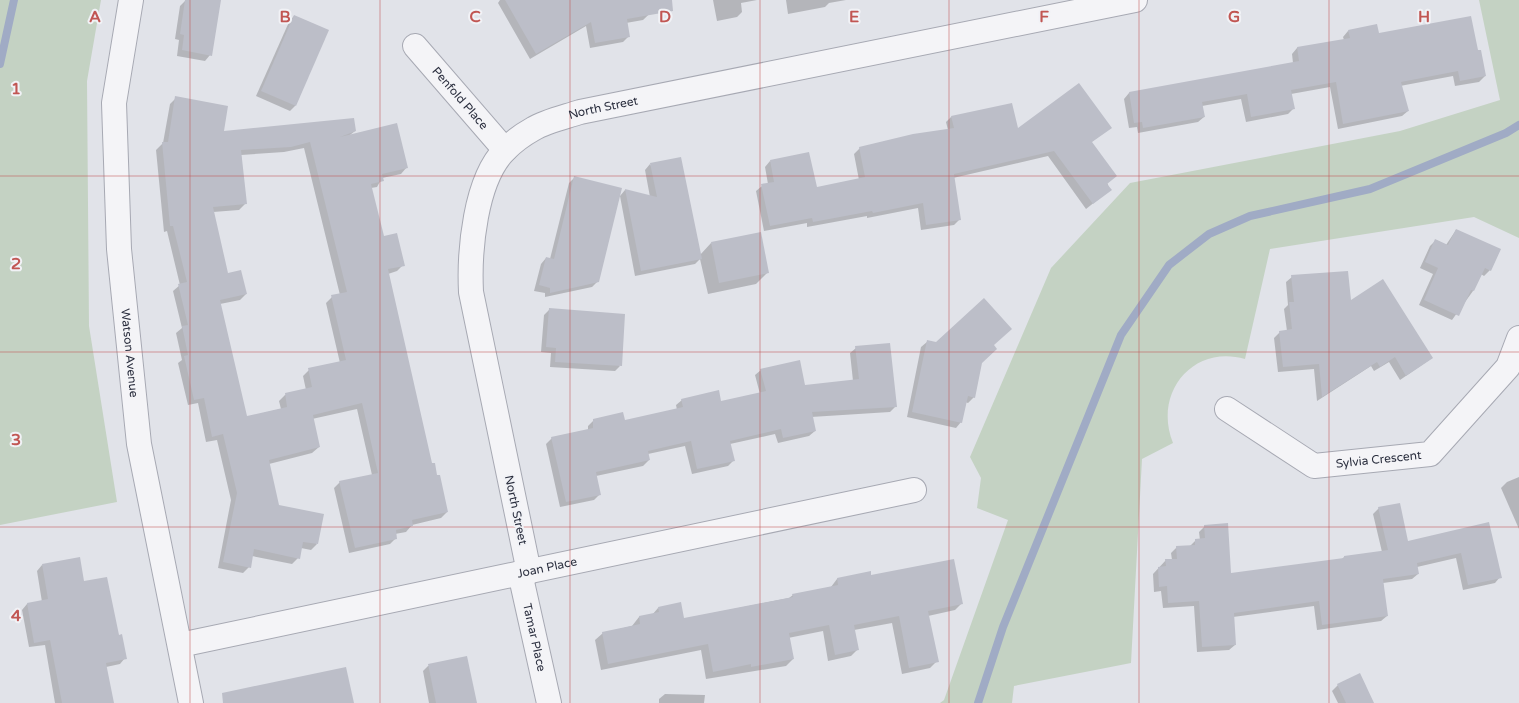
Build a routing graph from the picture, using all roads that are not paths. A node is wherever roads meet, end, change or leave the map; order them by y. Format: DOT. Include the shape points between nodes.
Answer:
graph roads {
  1 [pos="132,0"];
  2 [pos="1136,0"];
  3 [pos="415,46"];
  4 [pos="505,150"];
  5 [pos="1519,338"];
  6 [pos="1226,409"];
  7 [pos="914,490"];
  8 [pos="524,573"];
  9 [pos="180,646"];
  10 [pos="191,703"];
  11 [pos="549,703"];
  1 -- 9 [label="street, Watson Avenue" via="114,103 119,249 139,444"];
  2 -- 4 [label="street, North Street" via="580,112 534,128"];
  3 -- 4 [label="street, Penfold Place"];
  4 -- 8 [label="street, North Street" via="487,179 475,222 470,255 471,292"];
  5 -- 6 [label="street, Sylvia Crescent" via="1508,367 1430,454 1314,466"];
  7 -- 8 [label="street, Joan Place"];
  8 -- 9 [label="street, Joan Place"];
  8 -- 11 [label="street, Tamar Place"];
  9 -- 10 [label="street, Watson Avenue"];
}
